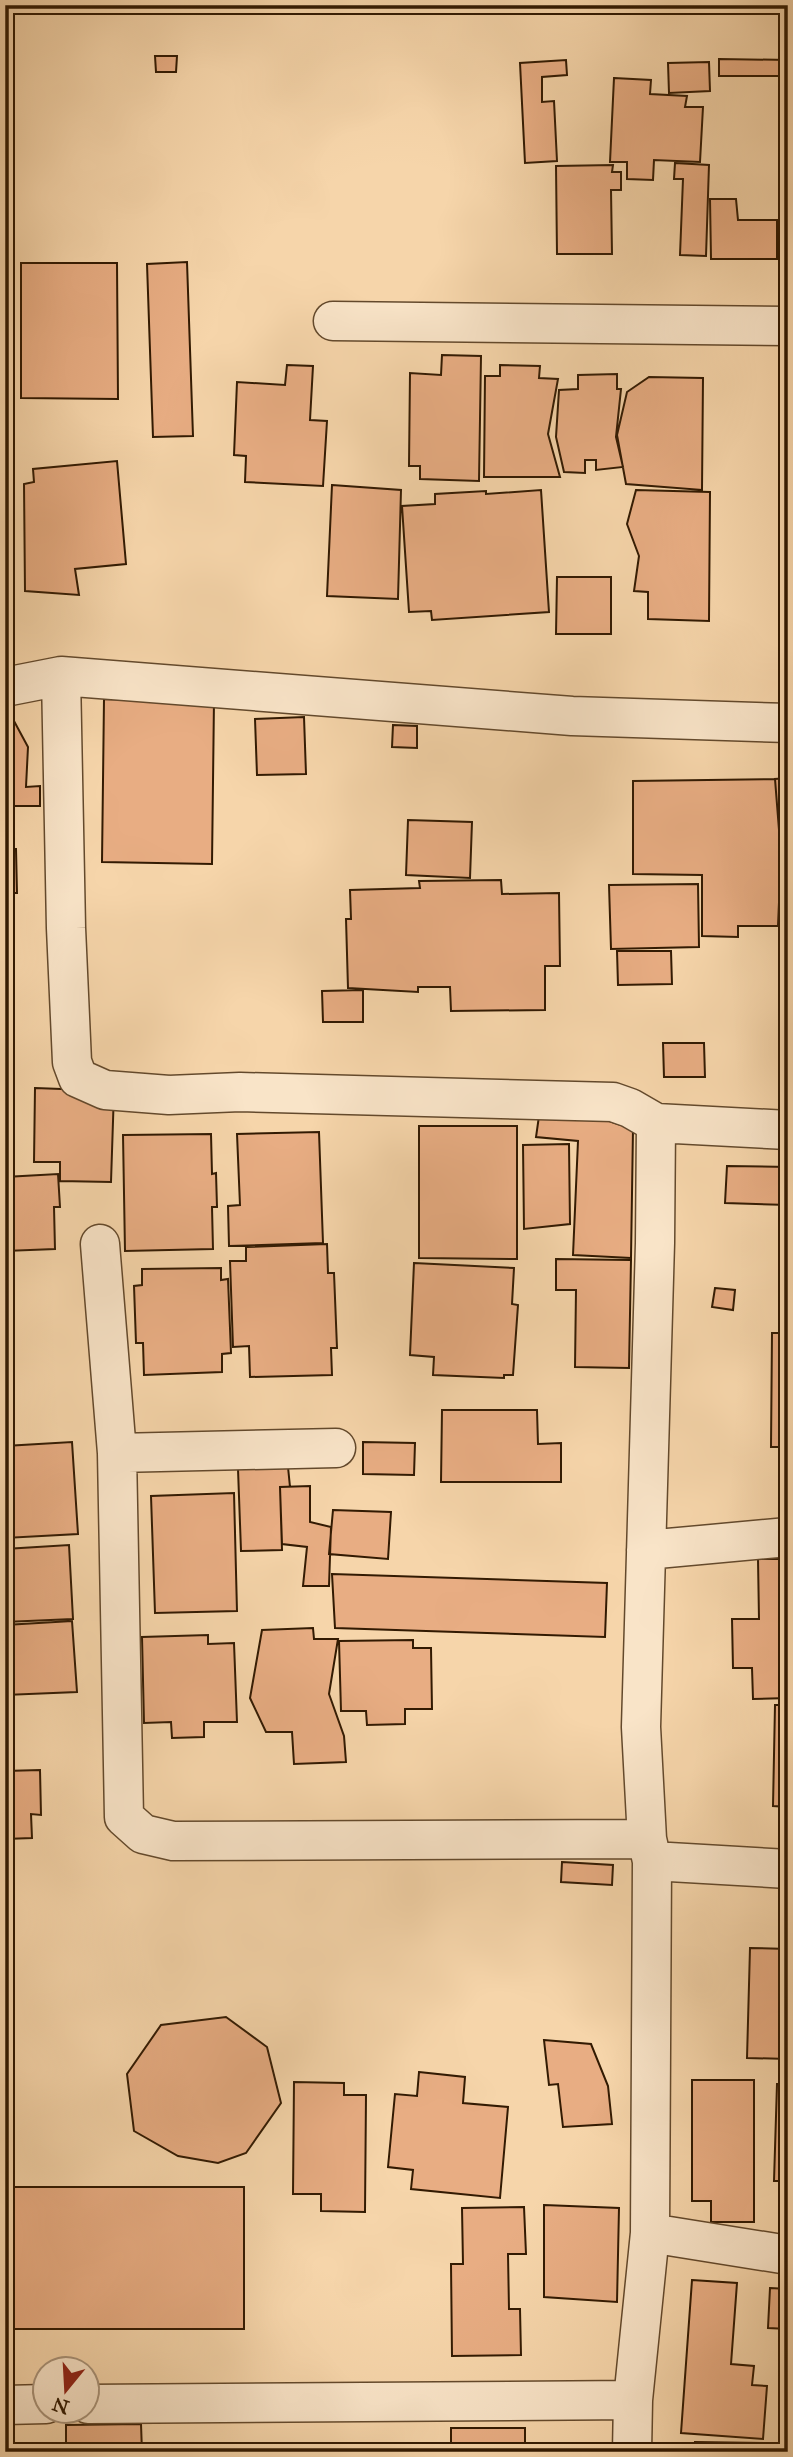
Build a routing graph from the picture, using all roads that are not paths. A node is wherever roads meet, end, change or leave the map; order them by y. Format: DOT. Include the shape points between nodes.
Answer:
graph roads {
  1 [pos="333,321"];
  2 [pos="788,326"];
  3 [pos="61,676"];
  4 [pos="5,687"];
  5 [pos="788,723"];
  6 [pos="656,1123"];
  7 [pos="788,1130"];
  8 [pos="100,1244"];
  9 [pos="336,1448"];
  10 [pos="117,1454"];
  11 [pos="788,1537"];
  12 [pos="646,1550"];
  13 [pos="650,1850"];
  14 [pos="788,1869"];
  15 [pos="650,2233"];
  16 [pos="788,2255"];
  17 [pos="633,2400"];
  18 [pos="32,2404"];
  19 [pos="102,2404"];
  20 [pos="5,2405"];
  21 [pos="632,2452"];
  1 -- 2 [label="street"];
  3 -- 4 [label="street"];
  3 -- 5 [label="street" via="572,716"];
  3 -- 6 [label="street" via="66,928 72,1062 78,1078 105,1090 169,1095 240,1092 613,1102"];
  6 -- 7 [label="street"];
  6 -- 12 [label="street"];
  8 -- 10 [label="street"];
  9 -- 10 [label="street"];
  10 -- 13 [label="street" via="124,1816 143,1834 173,1841"];
  11 -- 12 [label="street"];
  12 -- 13 [label="street" via="641,1727"];
  13 -- 14 [label="street"];
  13 -- 15 [label="street"];
  15 -- 16 [label="street"];
  15 -- 17 [label="street"];
  17 -- 19 [label="street"];
  17 -- 21 [label="street"];
  18 -- 20 [label="street"];
}
